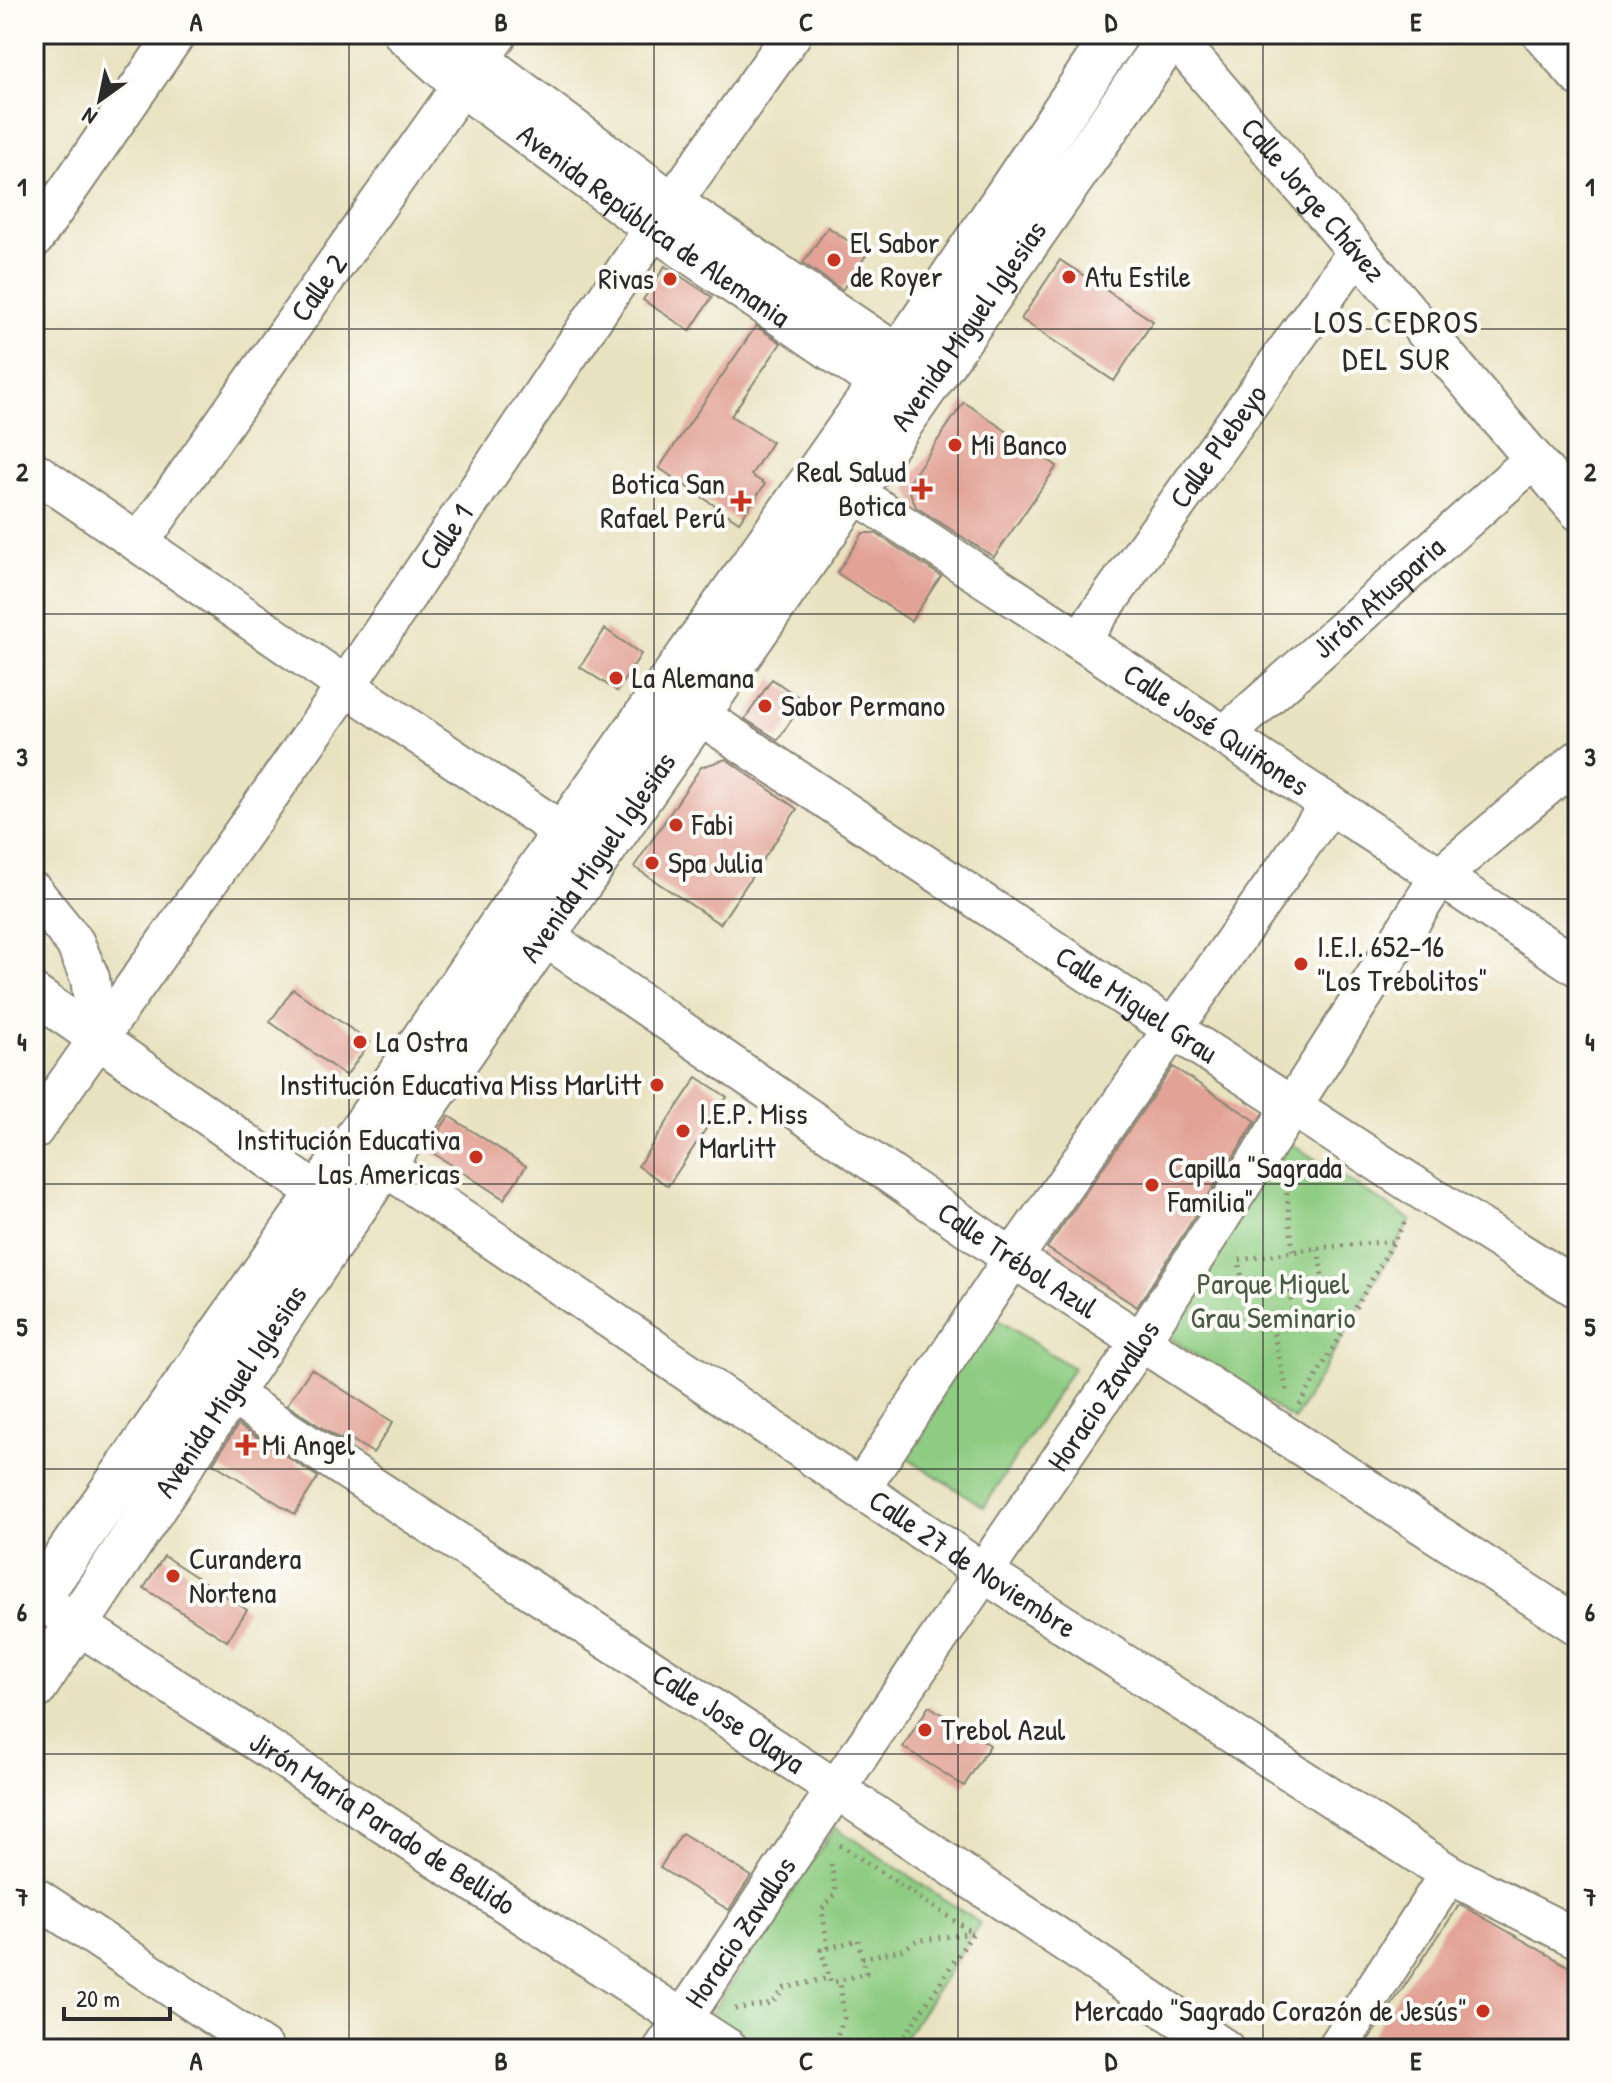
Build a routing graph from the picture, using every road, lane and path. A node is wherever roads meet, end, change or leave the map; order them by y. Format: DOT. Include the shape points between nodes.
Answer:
graph roads {
  1 [pos="176,34"];
  2 [pos="403,34"];
  3 [pos="452,34"];
  4 [pos="792,34"];
  5 [pos="1116,34"];
  6 [pos="1172,34"];
  7 [pos="1542,34"];
  8 [pos="479,60"];
  9 [pos="1578,76"];
  10 [pos="663,216"];
  11 [pos="34,239"];
  12 [pos="1357,252"];
  13 [pos="906,381"];
  14 [pos="1534,459"];
  15 [pos="34,471"];
  16 [pos="853,492"];
  17 [pos="1578,511"];
  18 [pos="139,543"];
  19 [pos="1080,640"];
  20 [pos="346,686"];
  21 [pos="698,714"];
  22 [pos="1225,735"];
  23 [pos="1578,760"];
  24 [pos="1330,804"];
  25 [pos="564,833"];
  26 [pos="1440,876"];
  27 [pos="34,892"];
  28 [pos="544,936"];
  29 [pos="1578,967"];
  30 [pos="34,994"];
  31 [pos="1173,1029"];
  32 [pos="98,1038"];
  33 [pos="1293,1107"];
  34 [pos="34,1130"];
  35 [pos="383,1165"];
  36 [pos="319,1194"];
  37 [pos="1407,1209"];
  38 [pos="1394,1241"];
  39 [pos="1318,1248"];
  40 [pos="1013,1258"];
  41 [pos="1578,1289"];
  42 [pos="1270,1318"];
  43 [pos="1141,1341"];
  44 [pos="229,1393"];
  45 [pos="1288,1425"];
  46 [pos="861,1488"];
  47 [pos="984,1573"];
  48 [pos="35,1599"];
  49 [pos="77,1624"];
  50 [pos="1578,1626"];
  51 [pos="34,1688"];
  52 [pos="836,1789"];
  53 [pos="838,1844"];
  54 [pos="1449,1874"];
  55 [pos="34,1896"];
  56 [pos="973,1933"];
  57 [pos="1578,1939"];
  58 [pos="862,1958"];
  59 [pos="829,1978"];
  60 [pos="840,1980"];
  61 [pos="673,2034"];
  62 [pos="264,2049"];
  63 [pos="729,2049"];
  64 [pos="836,2049"];
  65 [pos="896,2049"];
  66 [pos="1225,2049"];
  67 [pos="1336,2049"];
  1 -- 11 [label="street"];
  2 -- 8 [label="street, Avenida República de Alemania"];
  3 -- 8 [label="street, Avenida República de Alemania"];
  4 -- 10 [label="street, Calle 1"];
  5 -- 13 [label="main road, Avenida Miguel Iglesias"];
  6 -- 12 [label="street, Calle Jorge Chávez"];
  6 -- 13 [label="main road, Avenida Miguel Iglesias"];
  7 -- 9 [label="street"];
  8 -- 10 [label="street, Avenida República de Alemania"];
  8 -- 18 [label="street, Calle 2"];
  10 -- 13 [label="street, Avenida República de Alemania"];
  10 -- 20 [label="street, Calle 1"];
  12 -- 14 [label="street, Calle Jorge Chávez"];
  12 -- 19 [label="street, Calle Plebeyo"];
  13 -- 16 [label="main road, Avenida Miguel Iglesias"];
  13 -- 25 [label="main road, Avenida Miguel Iglesias"];
  14 -- 17 [label="street, Calle Jorge Chávez"];
  14 -- 22 [label="street, Jirón Atusparia"];
  15 -- 18 [label="street"];
  16 -- 19 [label="street, Calle José Quiñones"];
  16 -- 21 [label="main road, Avenida Miguel Iglesias"];
  18 -- 20 [label="street"];
  19 -- 22 [label="street, Calle José Quiñones"];
  20 -- 25 [label="street"];
  20 -- 32 [label="street, Calle 1"];
  21 -- 28 [label="main road, Avenida Miguel Iglesias"];
  21 -- 31 [label="street, Calle Miguel Grau"];
  22 -- 24 [label="street, Calle José Quiñones"];
  23 -- 26 [label="street, Horacio Zavallos"];
  24 -- 26 [label="street, Calle José Quiñones"];
  24 -- 31 [label="street"];
  25 -- 36 [label="main road, Avenida Miguel Iglesias"];
  26 -- 29 [label="street, Calle José Quiñones"];
  26 -- 33 [label="street, Horacio Zavallos"];
  27 -- 32 [label="street" via="75,943 90,978"];
  28 -- 35 [label="main road, Avenida Miguel Iglesias"];
  28 -- 40 [label="street, Calle Trébol Azul"];
  30 -- 32 [label="street"];
  31 -- 33 [label="street, Calle Miguel Grau"];
  31 -- 40 [label="street"];
  32 -- 34 [label="street, Calle 1"];
  32 -- 36 [label="street"];
  33 -- 37 [label="street, Calle Miguel Grau"];
  33 -- 43 [label="street, Horacio Zavallos"];
  35 -- 44 [label="main road, Avenida Miguel Iglesias"];
  35 -- 46 [label="street, Calle 27 de Noviembre"];
  36 -- 48 [label="main road, Avenida Miguel Iglesias"];
  37 -- 38 [label="path"];
  37 -- 41 [label="street, Calle Miguel Grau"];
  38 -- 39 [label="path"];
  38 -- 45 [label="path"];
  39 -- 42 [label="path" via="1324,1287 1290,1292 1293,1315"];
  39 -- 42 [label="path" via="1239,1260 1249,1322"];
  40 -- 43 [label="street, Calle Trébol Azul"];
  40 -- 46 [label="street"];
  42 -- 45 [label="path"];
  43 -- 45 [label="street, Calle Trébol Azul"];
  43 -- 47 [label="street, Horacio Zavallos"];
  44 -- 49 [label="main road, Avenida Miguel Iglesias"];
  44 -- 52 [label="street, Calle Jose Olaya"];
  45 -- 50 [label="street, Calle Trébol Azul"];
  46 -- 47 [label="street, Calle 27 de Noviembre"];
  47 -- 52 [label="street, Horacio Zavallos"];
  47 -- 54 [label="street, Calle 27 de Noviembre"];
  48 -- 49 [label="street, Jirón María Parado de Bellido"];
  49 -- 51 [label="main road, Avenida Miguel Iglesias"];
  49 -- 61 [label="street, Jirón María Parado de Bellido"];
  52 -- 61 [label="street, Horacio Zavallos"];
  52 -- 66 [label="street, Calle Jose Olaya"];
  53 -- 56 [label="path"];
  54 -- 57 [label="street, Calle 27 de Noviembre"];
  54 -- 67 [label="street"];
  55 -- 62 [label="street"];
  56 -- 58 [label="path" via="916,1941 902,1950"];
  56 -- 65 [label="path"];
  58 -- 59 [label="path" via="858,1940 821,1950"];
  58 -- 60 [label="path" via="866,1973"];
  59 -- 60 [label="path" via="831,1983"];
  59 -- 61 [label="path" via="785,1988 772,2003"];
  60 -- 64 [label="path" via="844,2018"];
  61 -- 63 [label="street, Jirón María Parado de Bellido"];
}
